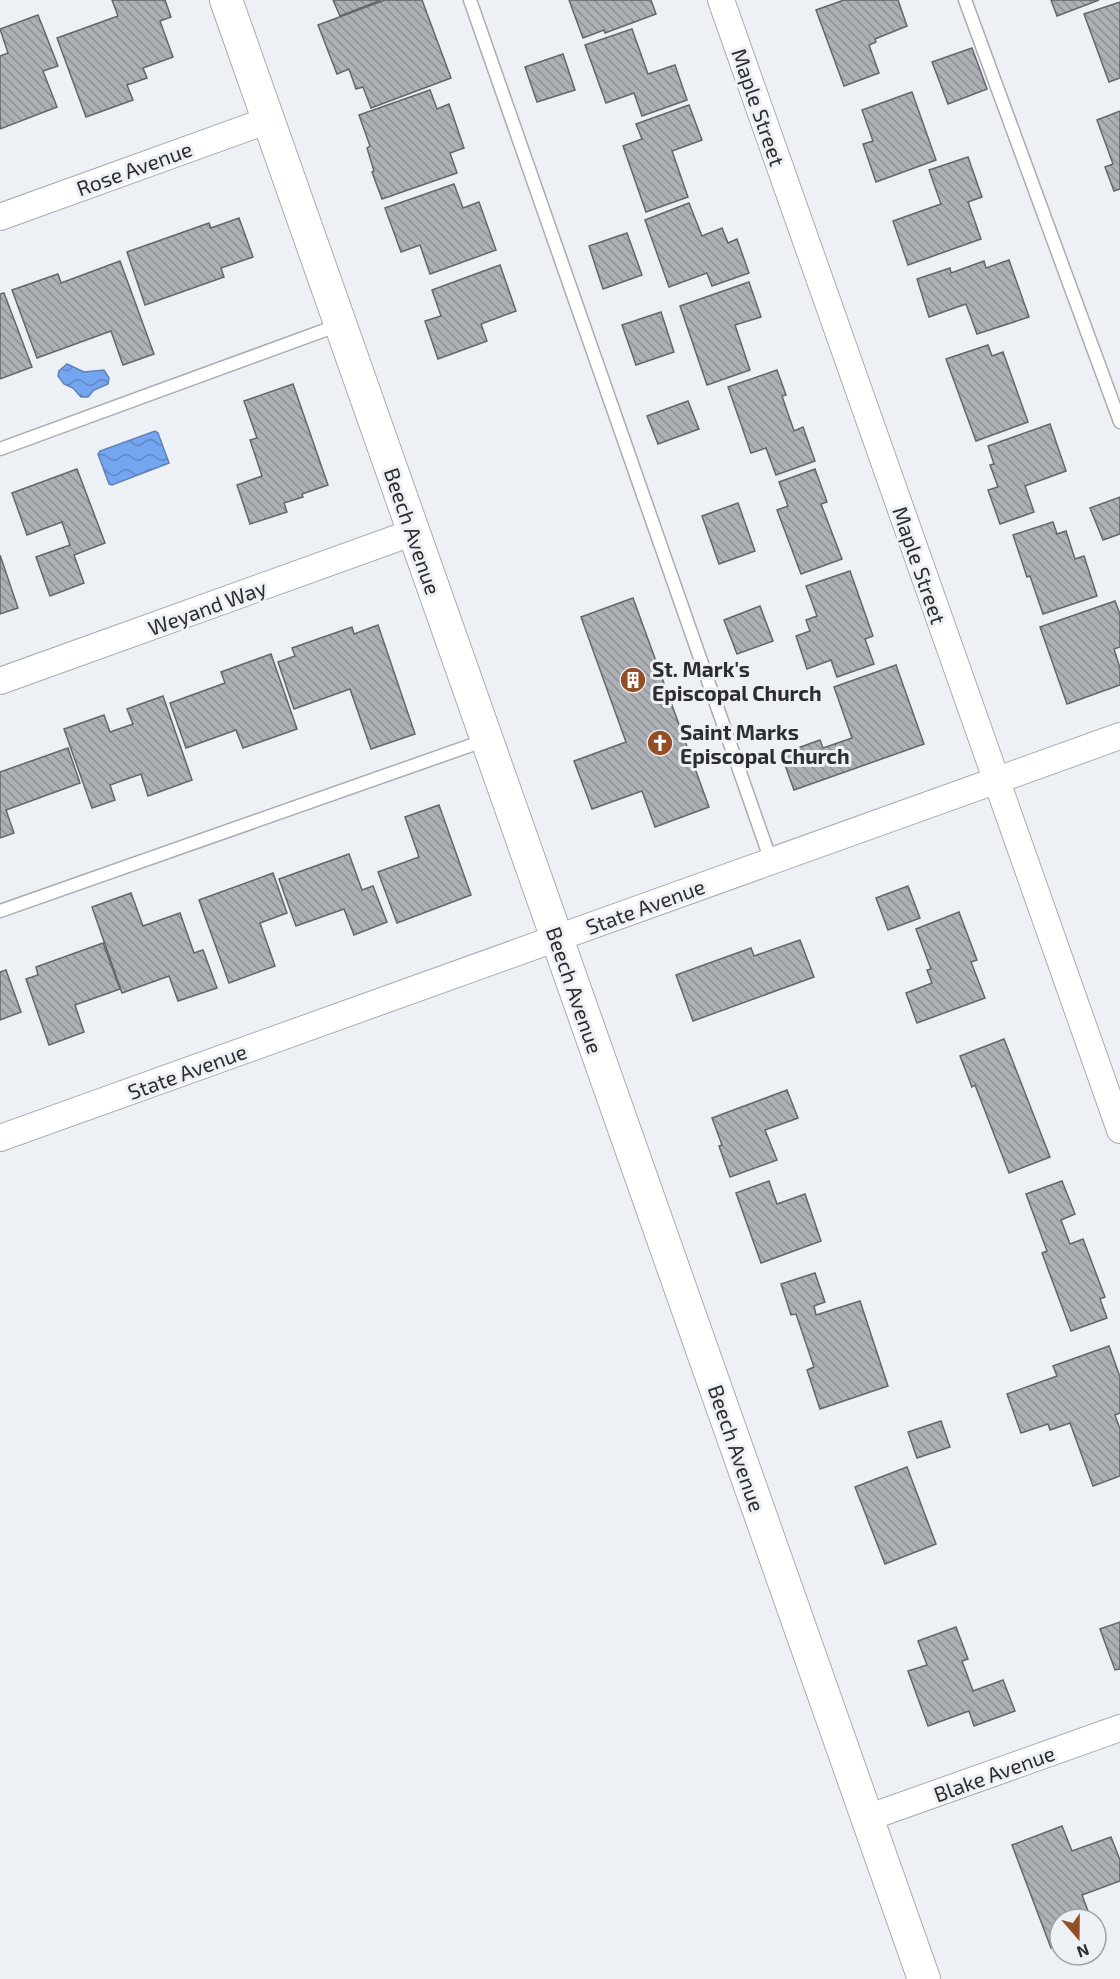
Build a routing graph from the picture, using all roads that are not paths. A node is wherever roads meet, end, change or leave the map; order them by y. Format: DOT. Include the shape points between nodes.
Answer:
graph roads {
  1 [pos="226,0"];
  2 [pos="470,0"];
  3 [pos="721,0"];
  4 [pos="964,0"];
  5 [pos="268,120"];
  6 [pos="0,217"];
  7 [pos="340,325"];
  8 [pos="1120,422"];
  9 [pos="0,449"];
  10 [pos="414,532"];
  11 [pos="0,681"];
  12 [pos="1120,736"];
  13 [pos="487,739"];
  14 [pos="996,780"];
  15 [pos="771,861"];
  16 [pos="0,911"];
  17 [pos="557,938"];
  18 [pos="1120,1130"];
  19 [pos="0,1138"];
  20 [pos="1120,1728"];
  21 [pos="867,1818"];
  22 [pos="924,1979"];
  1 -- 5 [label="street, Beech Avenue"];
  2 -- 15 [label="lane"];
  3 -- 14 [label="street, Maple Street"];
  4 -- 8 [label="lane"];
  5 -- 6 [label="street, Rose Avenue"];
  5 -- 7 [label="street, Beech Avenue"];
  7 -- 9 [label="lane"];
  7 -- 10 [label="street, Beech Avenue"];
  10 -- 11 [label="street, Weyand Way"];
  10 -- 13 [label="street, Beech Avenue"];
  12 -- 14 [label="street, State Avenue"];
  13 -- 16 [label="lane"];
  13 -- 17 [label="street, Beech Avenue"];
  14 -- 15 [label="street, State Avenue"];
  14 -- 18 [label="street, Maple Street"];
  15 -- 17 [label="street, State Avenue"];
  17 -- 19 [label="street, State Avenue"];
  17 -- 21 [label="street, Beech Avenue"];
  20 -- 21 [label="street, Blake Avenue"];
  21 -- 22 [label="street, Beech Avenue"];
}
